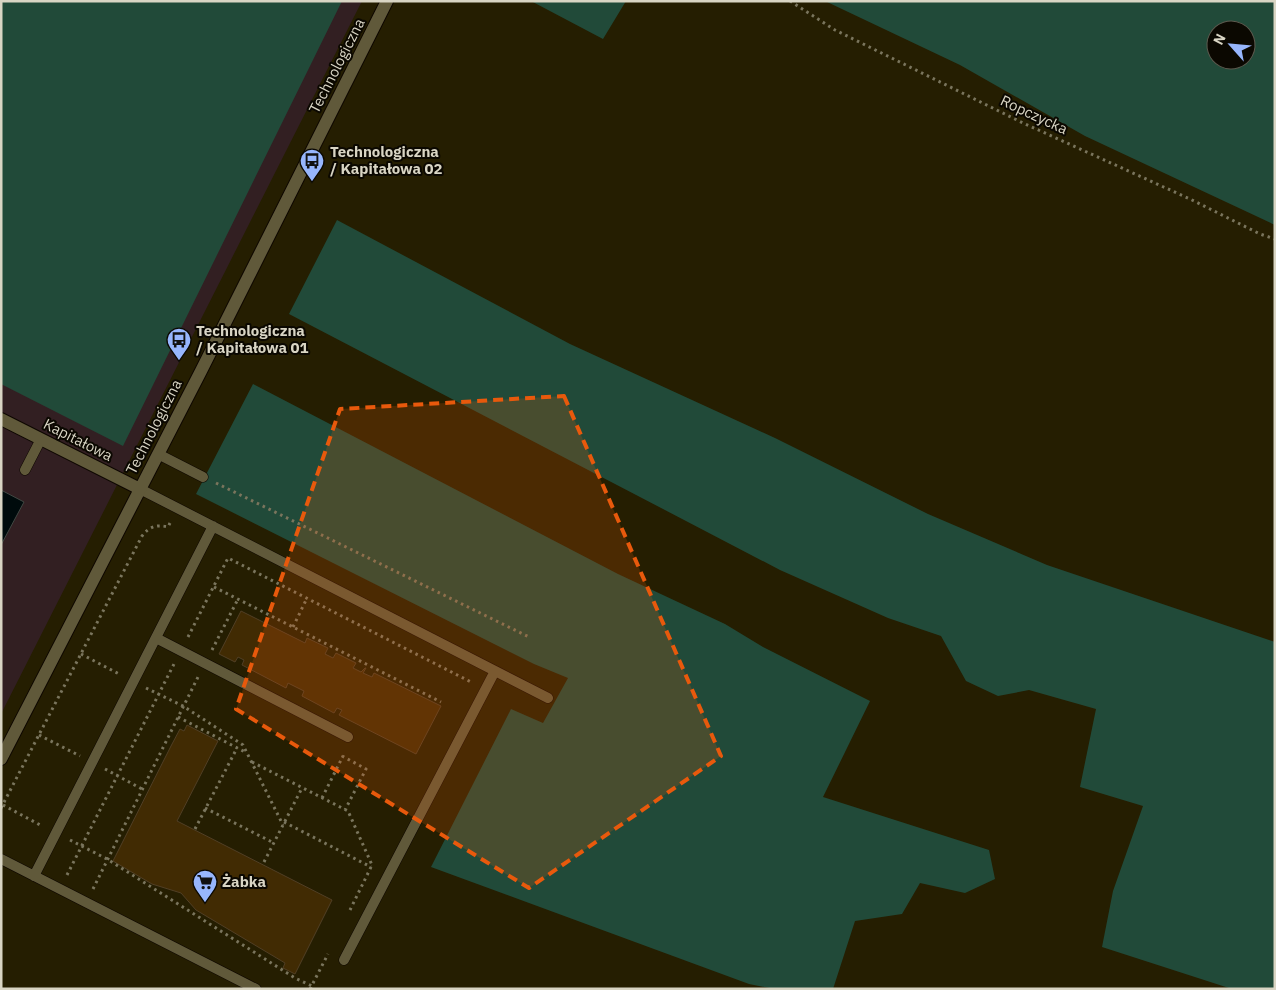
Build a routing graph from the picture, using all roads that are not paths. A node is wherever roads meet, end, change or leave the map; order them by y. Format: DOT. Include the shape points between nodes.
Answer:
graph roads {
  1 [pos="387,1"];
  2 [pos="1,419"];
  3 [pos="41,439"];
  4 [pos="158,454"];
  5 [pos="25,470"];
  6 [pos="203,477"];
  7 [pos="140,489"];
  8 [pos="213,526"];
  9 [pos="156,638"];
  10 [pos="495,671"];
  11 [pos="548,698"];
  12 [pos="348,737"];
  13 [pos="1,760"];
  14 [pos="1,859"];
  15 [pos="34,876"];
  16 [pos="344,960"];
  17 [pos="256,989"];
  1 -- 4 [label="street, Technologiczna"];
  2 -- 3 [label="street, Kapitałowa"];
  3 -- 5 [label="lane"];
  3 -- 7 [label="street, Kapitałowa"];
  4 -- 6 [label="lane"];
  4 -- 7 [label="street, Technologiczna"];
  7 -- 8 [label="lane"];
  7 -- 13 [label="street, Technologiczna"];
  8 -- 9 [label="lane"];
  8 -- 10 [label="lane"];
  9 -- 12 [label="lane"];
  9 -- 15 [label="lane"];
  10 -- 11 [label="lane"];
  10 -- 16 [label="lane"];
  14 -- 15 [label="lane"];
  15 -- 17 [label="lane"];
}
